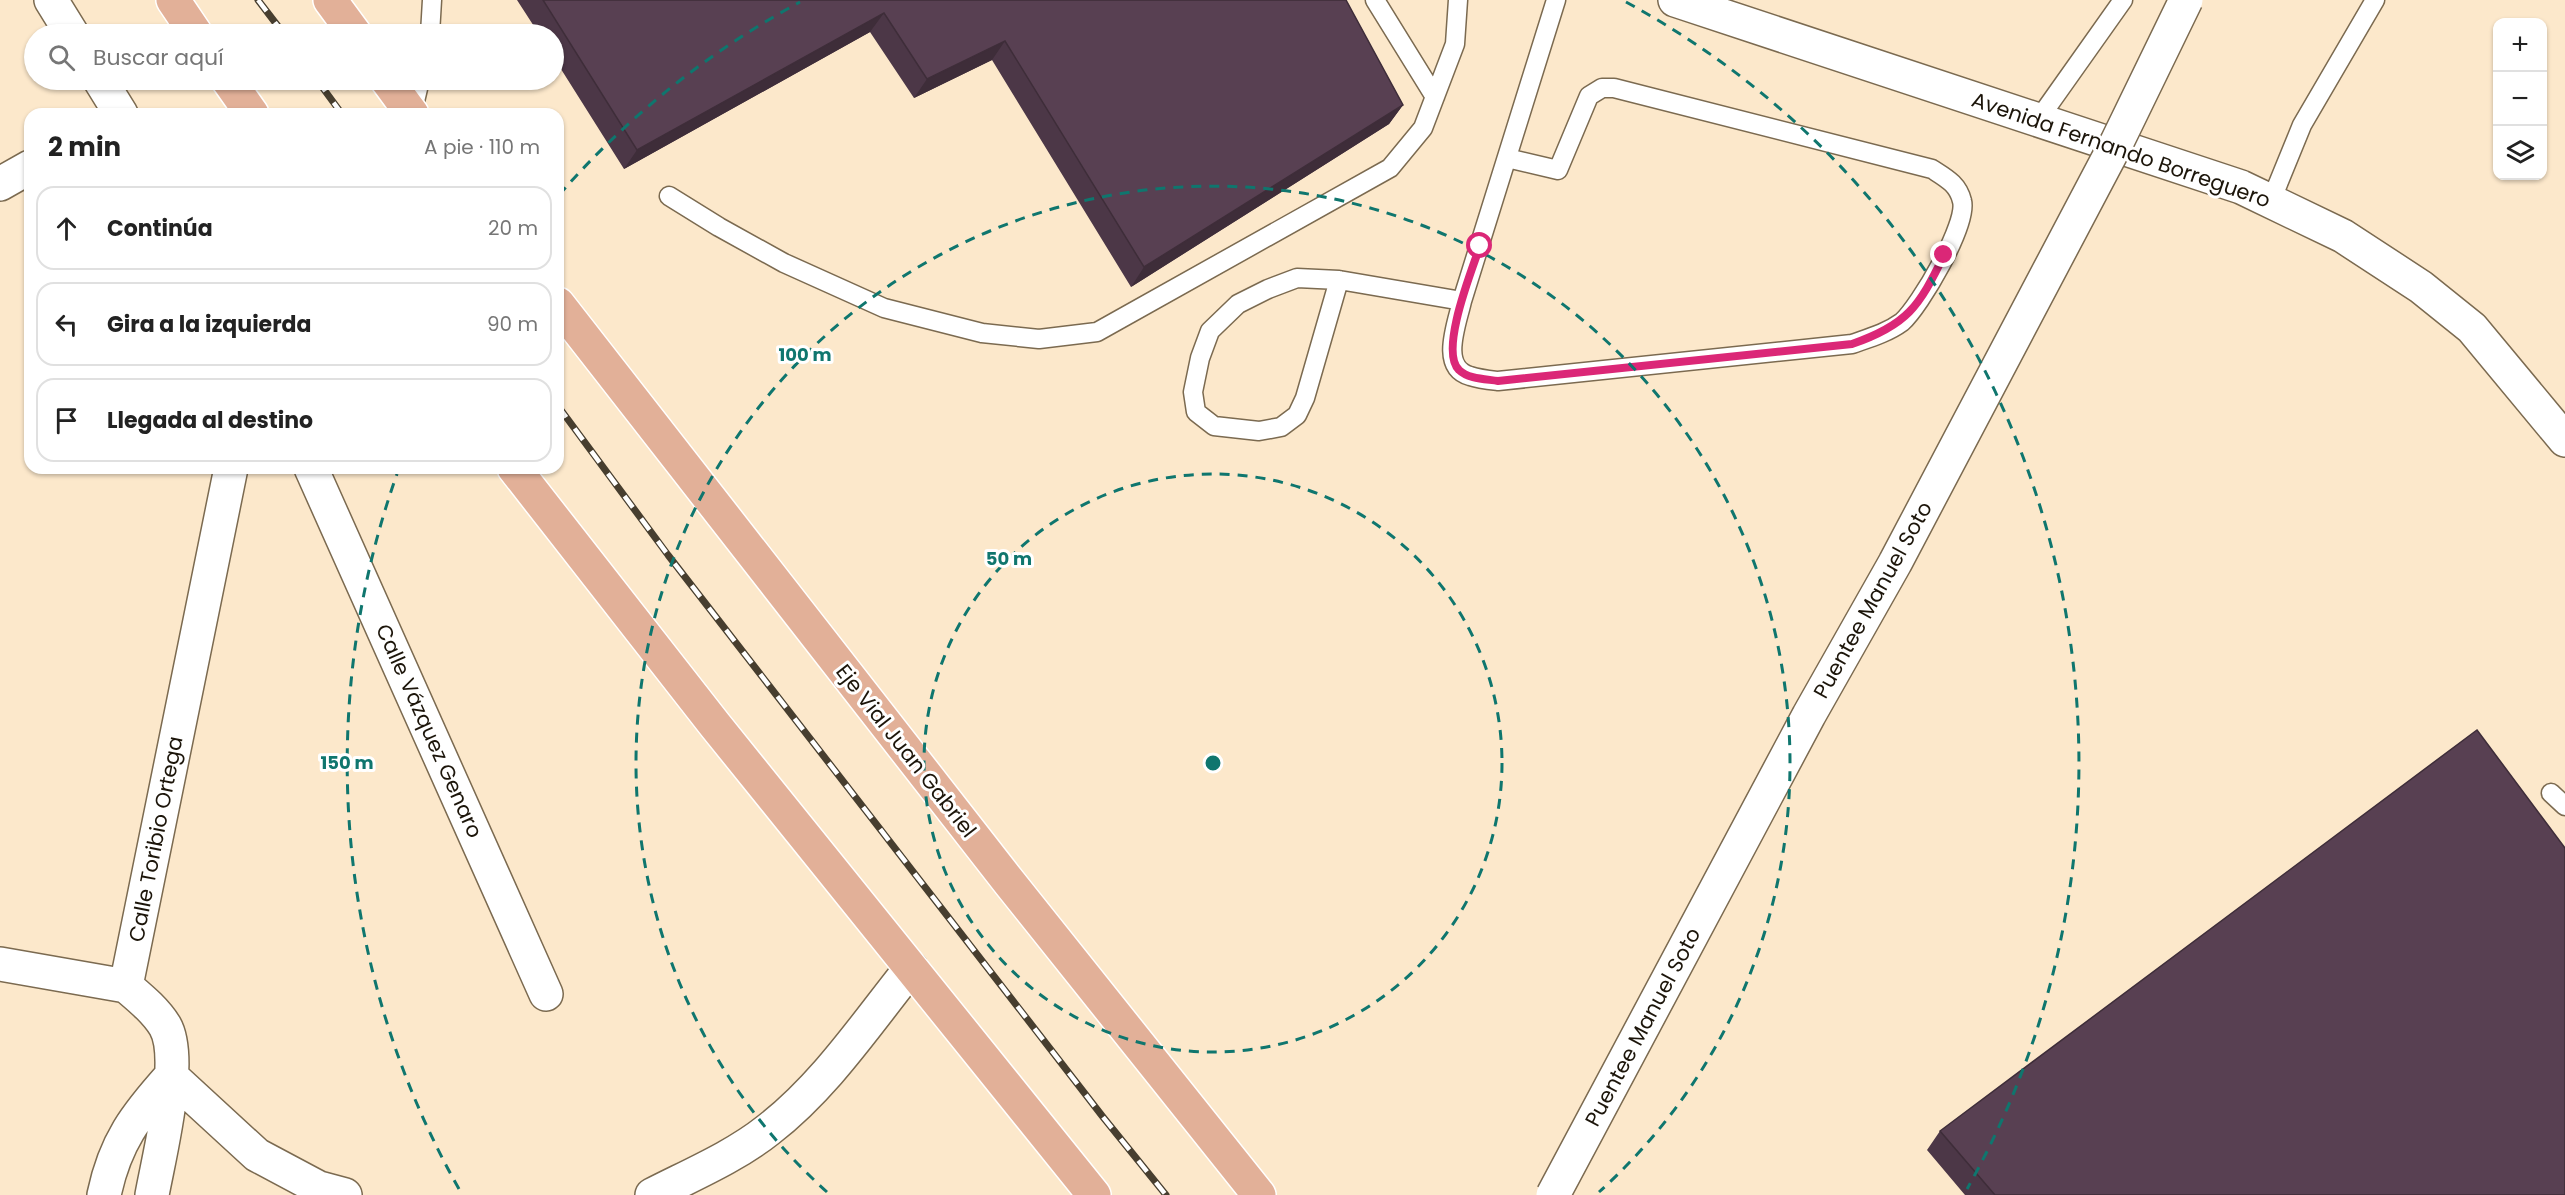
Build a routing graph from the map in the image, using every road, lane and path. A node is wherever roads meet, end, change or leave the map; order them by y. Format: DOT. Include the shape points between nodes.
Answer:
graph roads {
  1 [pos="51,0"];
  2 [pos="172,0"];
  3 [pos="330,0"];
  4 [pos="432,0"];
  5 [pos="1375,0"];
  6 [pos="1458,0"];
  7 [pos="1557,0"];
  8 [pos="1675,0"];
  9 [pos="2123,0"];
  10 [pos="2186,0"];
  11 [pos="2375,0"];
  12 [pos="66,24"];
  13 [pos="189,24"];
  14 [pos="348,24"];
  15 [pos="431,24"];
  16 [pos="105,90"];
  17 [pos="235,90"];
  18 [pos="394,90"];
  19 [pos="418,90"];
  20 [pos="1435,97"];
  21 [pos="117,108"];
  22 [pos="248,108"];
  23 [pos="408,108"];
  24 [pos="413,108"];
  25 [pos="2038,120"];
  26 [pos="1508,158"];
  27 [pos="24,170"];
  28 [pos="0,184"];
  29 [pos="669,196"];
  30 [pos="2271,201"];
  31 [pos="1339,280"];
  32 [pos="1462,301"];
  33 [pos="564,312"];
  34 [pos="2565,440"];
  35 [pos="230,474"];
  36 [pos="314,474"];
  37 [pos="519,474"];
  38 [pos="2552,793"];
  39 [pos="2565,807"];
  40 [pos="0,964"];
  41 [pos="911,969"];
  42 [pos="126,986"];
  43 [pos="546,994"];
  44 [pos="171,1076"];
  45 [pos="104,1195"];
  46 [pos="152,1195"];
  47 [pos="345,1195"];
  48 [pos="652,1195"];
  49 [pos="1094,1195"];
  50 [pos="1259,1195"];
  51 [pos="1553,1195"];
  1 -- 12 [label="street"];
  2 -- 13 [label="main road"];
  3 -- 14 [label="main road"];
  4 -- 15 [label="lane"];
  5 -- 20 [label="lane"];
  6 -- 20 [label="lane" via="1455,44"];
  7 -- 26 [label="lane"];
  8 -- 25 [label="street, Avenida Fernando Borreguero"];
  9 -- 25 [label="lane"];
  10 -- 51 [label="street, Puentee Manuel Soto, bridge" via="2117,142 1895,563 1809,715"];
  11 -- 30 [label="lane" via="2302,125"];
  16 -- 21 [label="street"];
  17 -- 22 [label="main road"];
  18 -- 23 [label="main road"];
  19 -- 24 [label="lane"];
  20 -- 29 [label="lane" via="1423,128 1390,168 1097,332 1039,339 981,333 884,308 784,263"];
  25 -- 30 [label="street, Avenida Fernando Borreguero" via="2241,187"];
  26 -- 32 [label="lane"];
  26 -- 32 [label="lane" via="1558,170 1589,96 1602,88 1614,88 1932,169 1954,184 1962,202 1962,218 1926,292 1902,321 1881,334 1852,344 1498,381 1468,376 1452,360"];
  27 -- 28 [label="street"];
  30 -- 34 [label="street, Avenida Fernando Borreguero" via="2343,236 2421,287 2472,328"];
  31 -- 31 [label="lane" via="1297,278 1238,304 1210,331 1193,392 1196,412 1214,426 1258,431 1281,427 1297,415"];
  31 -- 32 [label="lane"];
  33 -- 50 [label="main road, Eje Vial Juan Gabriel" via="1001,873"];
  35 -- 42 [label="street, Calle Toribio Ortega"];
  36 -- 43 [label="street, Calle Vázquez Genaro"];
  37 -- 41 [label="main road"];
  38 -- 39 [label="lane"];
  40 -- 42 [label="street"];
  41 -- 48 [label="street" via="819,1084 768,1131"];
  41 -- 49 [label="main road"];
  42 -- 44 [label="street" via="153,1009 165,1027 172,1049"];
  44 -- 45 [label="street" via="137,1114 110,1166"];
  44 -- 46 [label="street"];
  44 -- 47 [label="street" via="257,1155 319,1188"];
}
